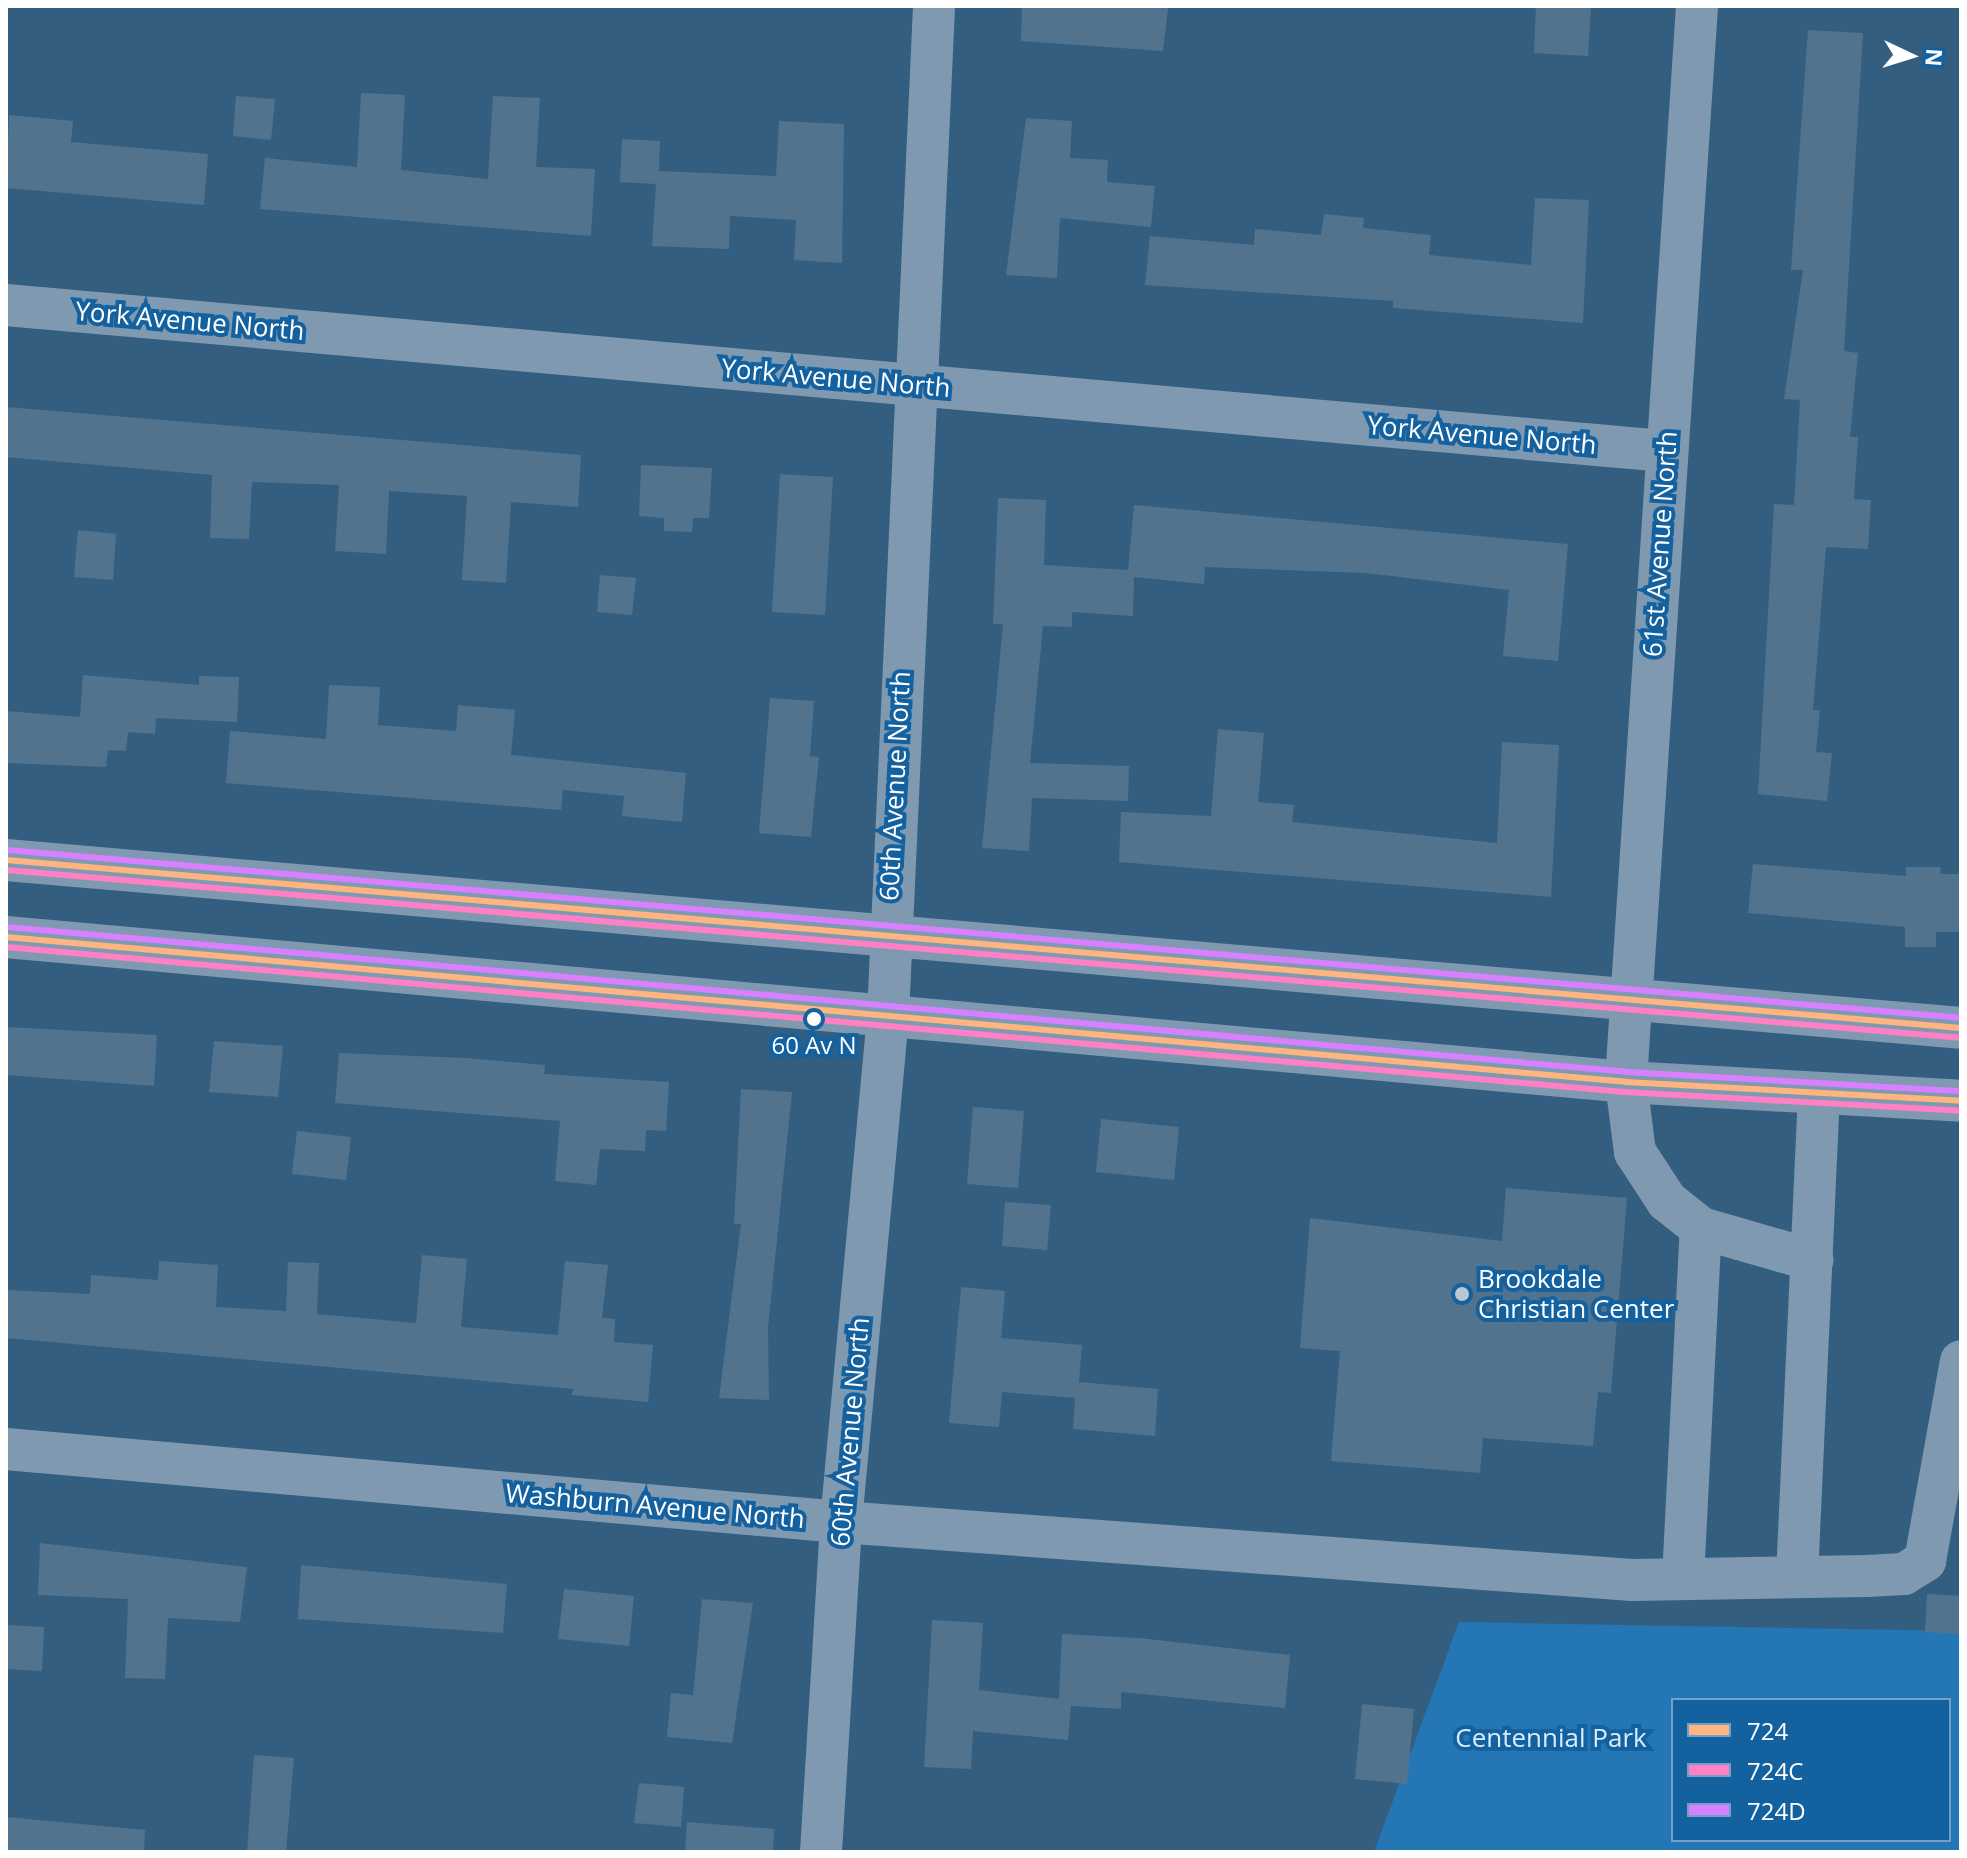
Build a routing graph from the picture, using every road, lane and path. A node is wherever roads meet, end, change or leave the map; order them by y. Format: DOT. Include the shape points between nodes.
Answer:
graph roads {
  1 [pos="934,6"];
  2 [pos="1697,6"];
  3 [pos="6,305"];
  4 [pos="914,385"];
  5 [pos="1666,451"];
  6 [pos="6,860"];
  7 [pos="6,937"];
  8 [pos="888,938"];
  9 [pos="1632,1003"];
  10 [pos="888,1016"];
  11 [pos="1961,1028"];
  12 [pos="1626,1082"];
  13 [pos="1819,1097"];
  14 [pos="1961,1101"];
  15 [pos="1701,1228"];
  16 [pos="1812,1260"];
  17 [pos="1961,1361"];
  18 [pos="6,1449"];
  19 [pos="841,1522"];
  20 [pos="1797,1577"];
  21 [pos="1683,1579"];
  22 [pos="821,1852"];
  1 -- 4 [label="street, 60th Avenue North"];
  2 -- 5 [label="street, 61st Avenue North"];
  3 -- 4 [label="street, York Avenue North"];
  4 -- 5 [label="street, York Avenue North"];
  4 -- 8 [label="street, 60th Avenue North"];
  5 -- 9 [label="street, 61st Avenue North"];
  6 -- 8 [label="street"];
  7 -- 10 [label="street"];
  8 -- 9 [label="street"];
  8 -- 10 [label="street, 60th Avenue North"];
  9 -- 11 [label="street"];
  9 -- 12 [label="street, 61st Avenue North"];
  10 -- 12 [label="street"];
  10 -- 19 [label="street, 60th Avenue North"];
  12 -- 13 [label="street"];
  12 -- 15 [label="street, 61st Avenue North" via="1635,1152 1667,1201"];
  13 -- 14 [label="street"];
  13 -- 16 [label="street"];
  15 -- 16 [label="street"];
  15 -- 21 [label="street"];
  16 -- 20 [label="street"];
  17 -- 20 [label="street, Washburn Avenue North" via="1925,1561 1904,1574"];
  18 -- 19 [label="street, Washburn Avenue North"];
  19 -- 21 [label="street, Washburn Avenue North"];
  19 -- 22 [label="street, 60th Avenue North"];
  20 -- 21 [label="street, Washburn Avenue North"];
}
